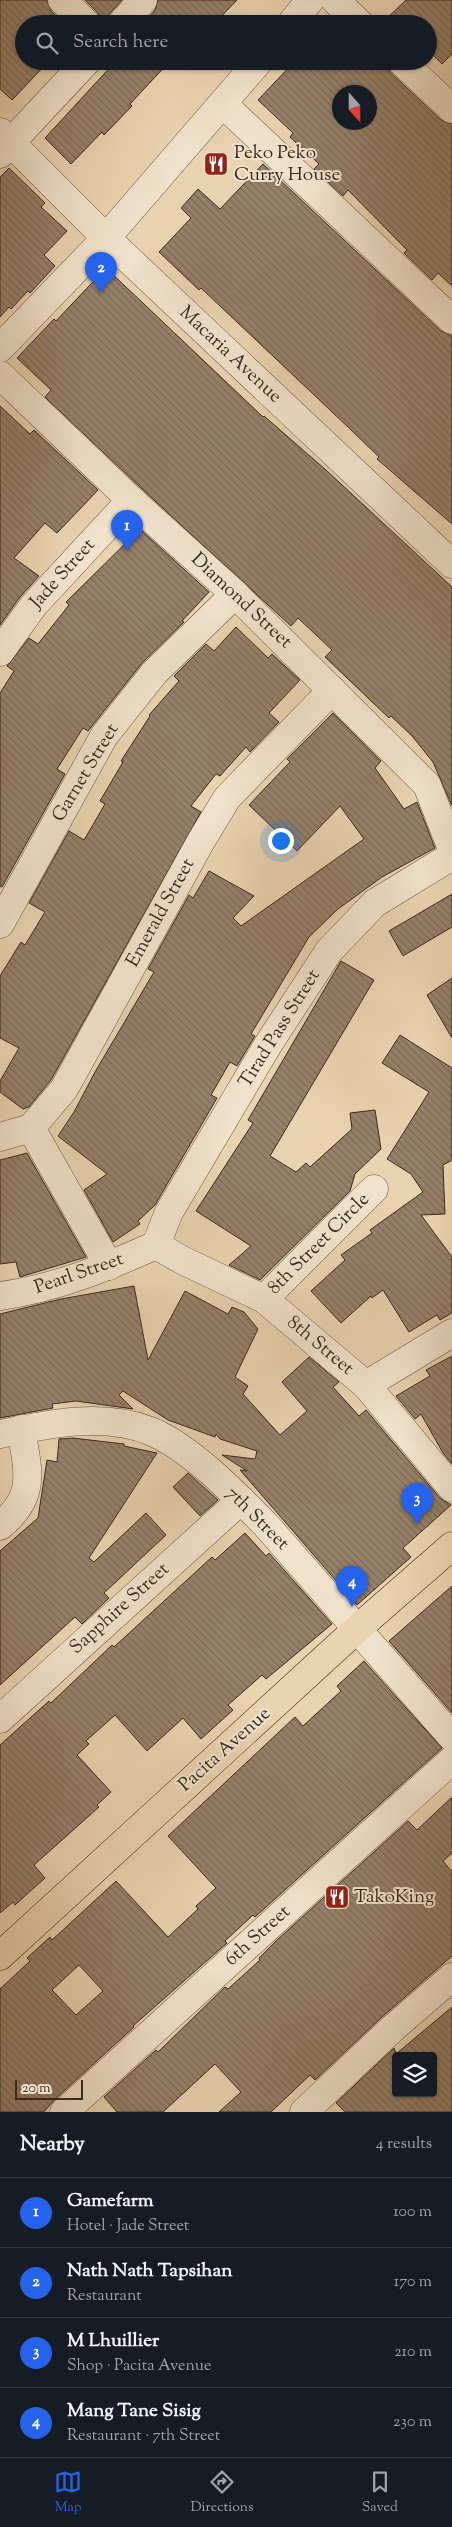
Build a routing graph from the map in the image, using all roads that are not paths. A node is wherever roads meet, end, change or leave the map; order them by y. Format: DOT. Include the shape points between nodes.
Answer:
graph roads {
  1 [pos="62,0"];
  2 [pos="143,0"];
  3 [pos="310,0"];
  4 [pos="334,0"];
  5 [pos="77,15"];
  6 [pos="129,15"];
  7 [pos="298,15"];
  8 [pos="350,15"];
  9 [pos="77,70"];
  10 [pos="251,70"];
  11 [pos="411,70"];
  12 [pos="223,104"];
  13 [pos="452,109"];
  14 [pos="4,143"];
  15 [pos="106,238"];
  16 [pos="452,320"];
  17 [pos="0,348"];
  18 [pos="0,375"];
  19 [pos="131,500"];
  20 [pos="452,564"];
  21 [pos="235,594"];
  22 [pos="0,652"];
  23 [pos="332,690"];
  24 [pos="452,849"];
  25 [pos="452,856"];
  26 [pos="0,924"];
  27 [pos="31,1128"];
  28 [pos="0,1137"];
  29 [pos="374,1189"];
  30 [pos="156,1245"];
  31 [pos="109,1266"];
  32 [pos="0,1296"];
  33 [pos="264,1299"];
  34 [pos="452,1333"];
  35 [pos="366,1384"];
  36 [pos="10,1432"];
  37 [pos="452,1488"];
  38 [pos="241,1500"];
  39 [pos="0,1526"];
  40 [pos="452,1546"];
  41 [pos="358,1628"];
  42 [pos="0,1719"];
  43 [pos="452,1737"];
  44 [pos="452,1760"];
  45 [pos="0,1956"];
  46 [pos="452,1977"];
  47 [pos="64,2112"];
  48 [pos="304,2112"];
  1 -- 5 [label="street"];
  2 -- 6 [label="street"];
  3 -- 7 [label="street"];
  4 -- 8 [label="street"];
  9 -- 14 [label="street"];
  10 -- 12 [label="street"];
  11 -- 13 [label="street"];
  12 -- 15 [label="street"];
  12 -- 16 [label="street"];
  14 -- 15 [label="street, Macaria Avenue"];
  15 -- 17 [label="street"];
  15 -- 20 [label="street, Macaria Avenue"];
  18 -- 19 [label="street, Diamond Street"];
  19 -- 21 [label="street, Diamond Street"];
  19 -- 22 [label="street, Jade Street" via="33,606"];
  21 -- 23 [label="street, Diamond Street"];
  21 -- 26 [label="street, Garnet Street" via="155,672 104,736"];
  23 -- 24 [label="street, Diamond Street" via="427,785"];
  23 -- 27 [label="street, Emerald Street" via="227,798 64,1089"];
  25 -- 30 [label="street, Tirad Pass Street" via="375,903 329,951 269,1043 179,1195"];
  27 -- 28 [label="street"];
  27 -- 31 [label="street"];
  29 -- 33 [label="street, 8th Street Circle"];
  30 -- 31 [label="street, Pearl Street"];
  30 -- 33 [label="street, 8th Street"];
  31 -- 32 [label="street, Pearl Street" via="24,1293"];
  33 -- 35 [label="street, 8th Street"];
  34 -- 35 [label="street"];
  35 -- 37 [label="street, 8th Street"];
  36 -- 38 [label="street, 7th Street" via="77,1421 122,1424 150,1431 178,1445"];
  36 -- 39 [label="street" via="29,1477 24,1499"];
  38 -- 41 [label="street, 7th Street"];
  38 -- 42 [label="street, Sapphire Street"];
  40 -- 41 [label="main road, Pacita Avenue"];
  41 -- 43 [label="street, 7th Street"];
  41 -- 45 [label="main road, Pacita Avenue"];
  44 -- 47 [label="street, 6th Street"];
  46 -- 48 [label="street"];
}
